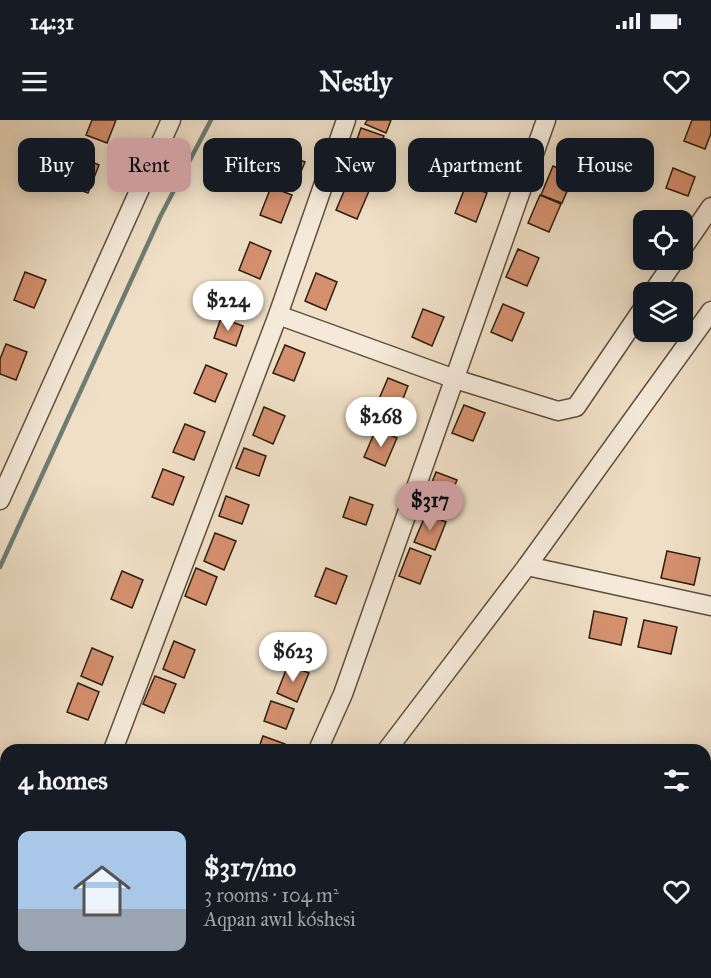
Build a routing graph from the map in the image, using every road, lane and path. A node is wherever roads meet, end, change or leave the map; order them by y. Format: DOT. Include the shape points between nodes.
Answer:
graph roads {
  1 [pos="171,120"];
  2 [pos="346,120"];
  3 [pos="546,120"];
  4 [pos="711,207"];
  5 [pos="693,233"];
  6 [pos="711,311"];
  7 [pos="278,315"];
  8 [pos="633,323"];
  9 [pos="455,379"];
  10 [pos="0,500"];
  11 [pos="527,566"];
  12 [pos="711,606"];
  13 [pos="115,744"];
  14 [pos="321,744"];
  15 [pos="392,744"];
  1 -- 10 [label="street"];
  2 -- 7 [label="street"];
  3 -- 9 [label="street"];
  4 -- 5 [label="street"];
  6 -- 11 [label="street"];
  7 -- 9 [label="street"];
  7 -- 13 [label="street"];
  8 -- 9 [label="street" via="576,407 558,411"];
  9 -- 14 [label="street" via="343,694"];
  11 -- 12 [label="street"];
  11 -- 15 [label="street"];
}
